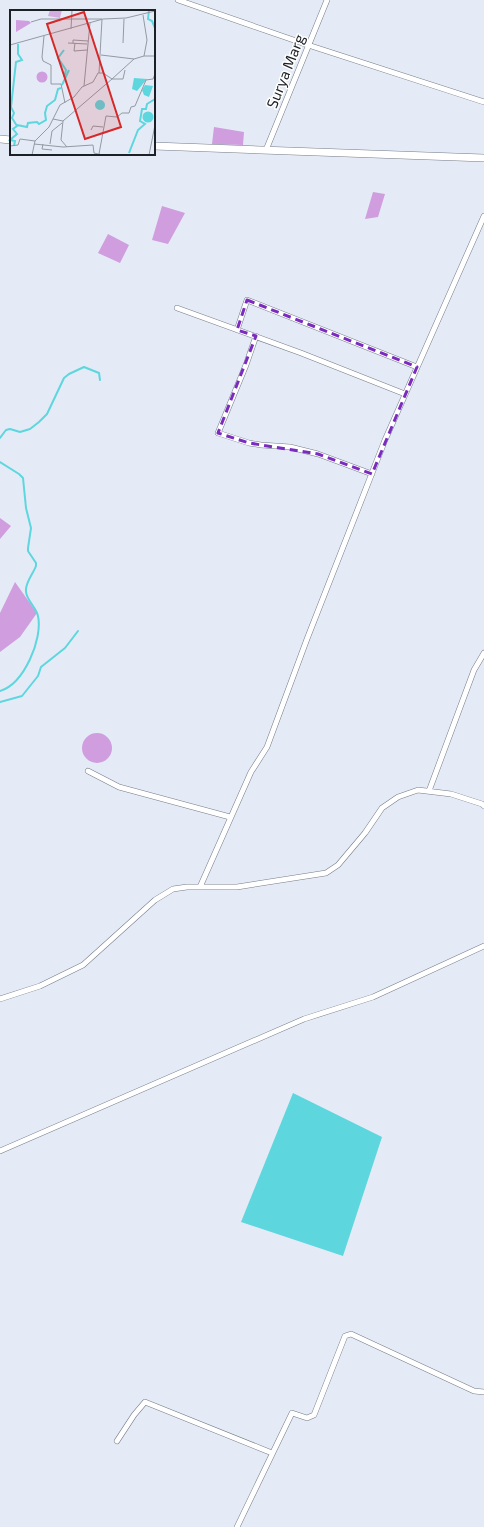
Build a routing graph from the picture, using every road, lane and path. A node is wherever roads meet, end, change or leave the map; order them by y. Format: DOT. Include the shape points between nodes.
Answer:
graph roads {
  1 [pos="178,0"];
  2 [pos="327,0"];
  3 [pos="308,45"];
  4 [pos="484,102"];
  5 [pos="0,139"];
  6 [pos="10,140"];
  7 [pos="155,146"];
  8 [pos="266,150"];
  9 [pos="484,158"];
  10 [pos="484,216"];
  11 [pos="178,308"];
  12 [pos="237,330"];
  13 [pos="256,336"];
  14 [pos="417,367"];
  15 [pos="405,394"];
  16 [pos="372,474"];
  17 [pos="484,653"];
  18 [pos="88,771"];
  19 [pos="429,791"];
  20 [pos="484,806"];
  21 [pos="230,817"];
  22 [pos="200,887"];
  23 [pos="484,946"];
  24 [pos="0,999"];
  25 [pos="0,1151"];
  26 [pos="484,1392"];
  27 [pos="117,1441"];
  28 [pos="272,1453"];
  29 [pos="237,1527"];
  1 -- 3 [label="street"];
  2 -- 3 [label="street, Surya Marg"];
  3 -- 4 [label="street"];
  3 -- 8 [label="street, Surya Marg"];
  5 -- 6 [label="street"];
  7 -- 8 [label="street"];
  8 -- 9 [label="street"];
  10 -- 14 [label="street"];
  11 -- 12 [label="street"];
  12 -- 13 [label="street"];
  12 -- 14 [label="street" via="247,300"];
  13 -- 15 [label="street"];
  13 -- 16 [label="street" via="218,433 249,443 290,447 318,454"];
  14 -- 15 [label="street"];
  15 -- 16 [label="street"];
  16 -- 21 [label="street" via="267,747 251,772"];
  17 -- 19 [label="street" via="474,670"];
  18 -- 21 [label="street" via="119,787"];
  19 -- 20 [label="street" via="451,794"];
  19 -- 22 [label="street" via="418,790 398,797 382,808 338,865 326,873 238,887"];
  21 -- 22 [label="street"];
  22 -- 24 [label="street" via="173,889 150,905 83,965 40,986"];
  23 -- 25 [label="street" via="373,997 304,1018"];
  26 -- 28 [label="street" via="474,1391 351,1334 345,1336 314,1414 307,1418 292,1413"];
  27 -- 28 [label="street" via="146,1402"];
  28 -- 29 [label="street"];
}
